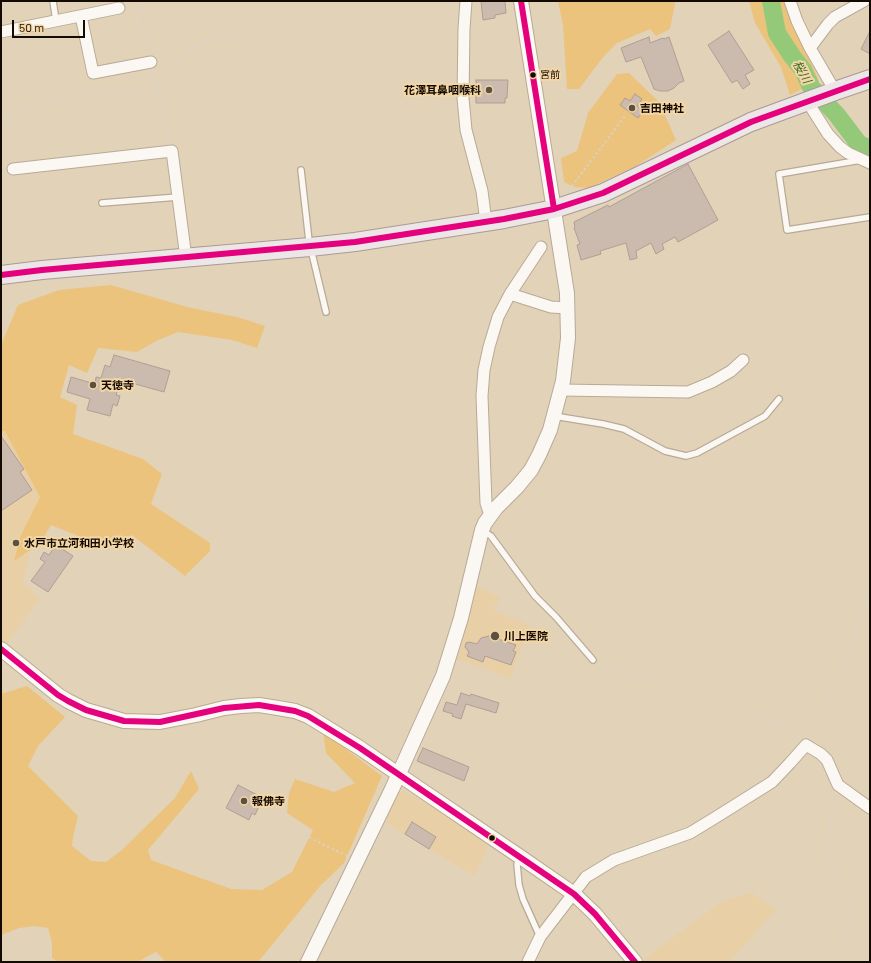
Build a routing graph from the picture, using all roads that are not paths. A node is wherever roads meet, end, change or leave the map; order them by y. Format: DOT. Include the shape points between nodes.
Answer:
graph roads {
  1 [pos="53,1"];
  2 [pos="466,1"];
  3 [pos="521,1"];
  4 [pos="790,1"];
  5 [pos="864,1"];
  6 [pos="119,8"];
  7 [pos="81,16"];
  8 [pos="56,21"];
  9 [pos="1,32"];
  10 [pos="810,48"];
  11 [pos="151,62"];
  12 [pos="870,79"];
  13 [pos="832,92"];
  14 [pos="808,100"];
  15 [pos="866,162"];
  16 [pos="13,169"];
  17 [pos="301,170"];
  18 [pos="178,197"];
  19 [pos="102,203"];
  20 [pos="554,209"];
  21 [pos="870,217"];
  22 [pos="486,222"];
  23 [pos="310,247"];
  24 [pos="541,248"];
  25 [pos="186,258"];
  26 [pos="1,275"];
  27 [pos="510,294"];
  28 [pos="568,308"];
  29 [pos="326,312"];
  30 [pos="743,360"];
  31 [pos="561,390"];
  32 [pos="780,399"];
  33 [pos="554,416"];
  34 [pos="490,515"];
  35 [pos="482,530"];
  36 [pos="1,649"];
  37 [pos="593,660"];
  38 [pos="398,775"];
  39 [pos="870,808"];
  40 [pos="519,856"];
  41 [pos="574,894"];
  42 [pos="540,937"];
  43 [pos="308,962"];
  44 [pos="528,962"];
  45 [pos="635,962"];
  1 -- 8 [label="lane"];
  2 -- 22 [label="street" via="463,98 466,130 482,191"];
  3 -- 20 [label="street"];
  4 -- 10 [label="street"];
  5 -- 10 [label="street" via="835,17"];
  6 -- 7 [label="street"];
  7 -- 8 [label="street"];
  7 -- 11 [label="street" via="93,73"];
  8 -- 9 [label="street"];
  10 -- 13 [label="street"];
  12 -- 13 [label="main road"];
  13 -- 14 [label="main road"];
  14 -- 15 [label="street" via="828,134 840,147"];
  14 -- 20 [label="main road" via="752,122 603,193"];
  15 -- 21 [label="lane" via="779,174 787,230"];
  16 -- 18 [label="street" via="172,152"];
  17 -- 23 [label="lane"];
  18 -- 19 [label="lane"];
  18 -- 25 [label="street"];
  20 -- 22 [label="main road"];
  20 -- 28 [label="street"];
  22 -- 23 [label="main road"];
  23 -- 25 [label="main road"];
  23 -- 29 [label="lane"];
  24 -- 27 [label="street"];
  25 -- 26 [label="main road"];
  27 -- 28 [label="street" via="550,307"];
  27 -- 34 [label="street" via="493,329 484,370 482,396 486,496"];
  28 -- 31 [label="street" via="566,357"];
  30 -- 31 [label="street" via="731,372 688,392"];
  31 -- 33 [label="street"];
  32 -- 33 [label="lane" via="765,416 697,453 686,456 665,451 624,429"];
  33 -- 34 [label="street" via="531,470"];
  34 -- 35 [label="street"];
  35 -- 37 [label="lane" via="491,536 535,596"];
  35 -- 38 [label="street" via="461,618 443,676"];
  36 -- 38 [label="street" via="58,695 105,717 124,722 160,722 224,708 259,705 295,711 308,716 360,748"];
  38 -- 40 [label="street"];
  38 -- 43 [label="street"];
  39 -- 41 [label="street" via="838,785 827,760 806,745 772,782 738,804 690,833 614,860 586,878"];
  40 -- 41 [label="street"];
  40 -- 42 [label="lane" via="519,885"];
  41 -- 42 [label="street"];
  41 -- 45 [label="street" via="595,914"];
  42 -- 44 [label="street"];
}
